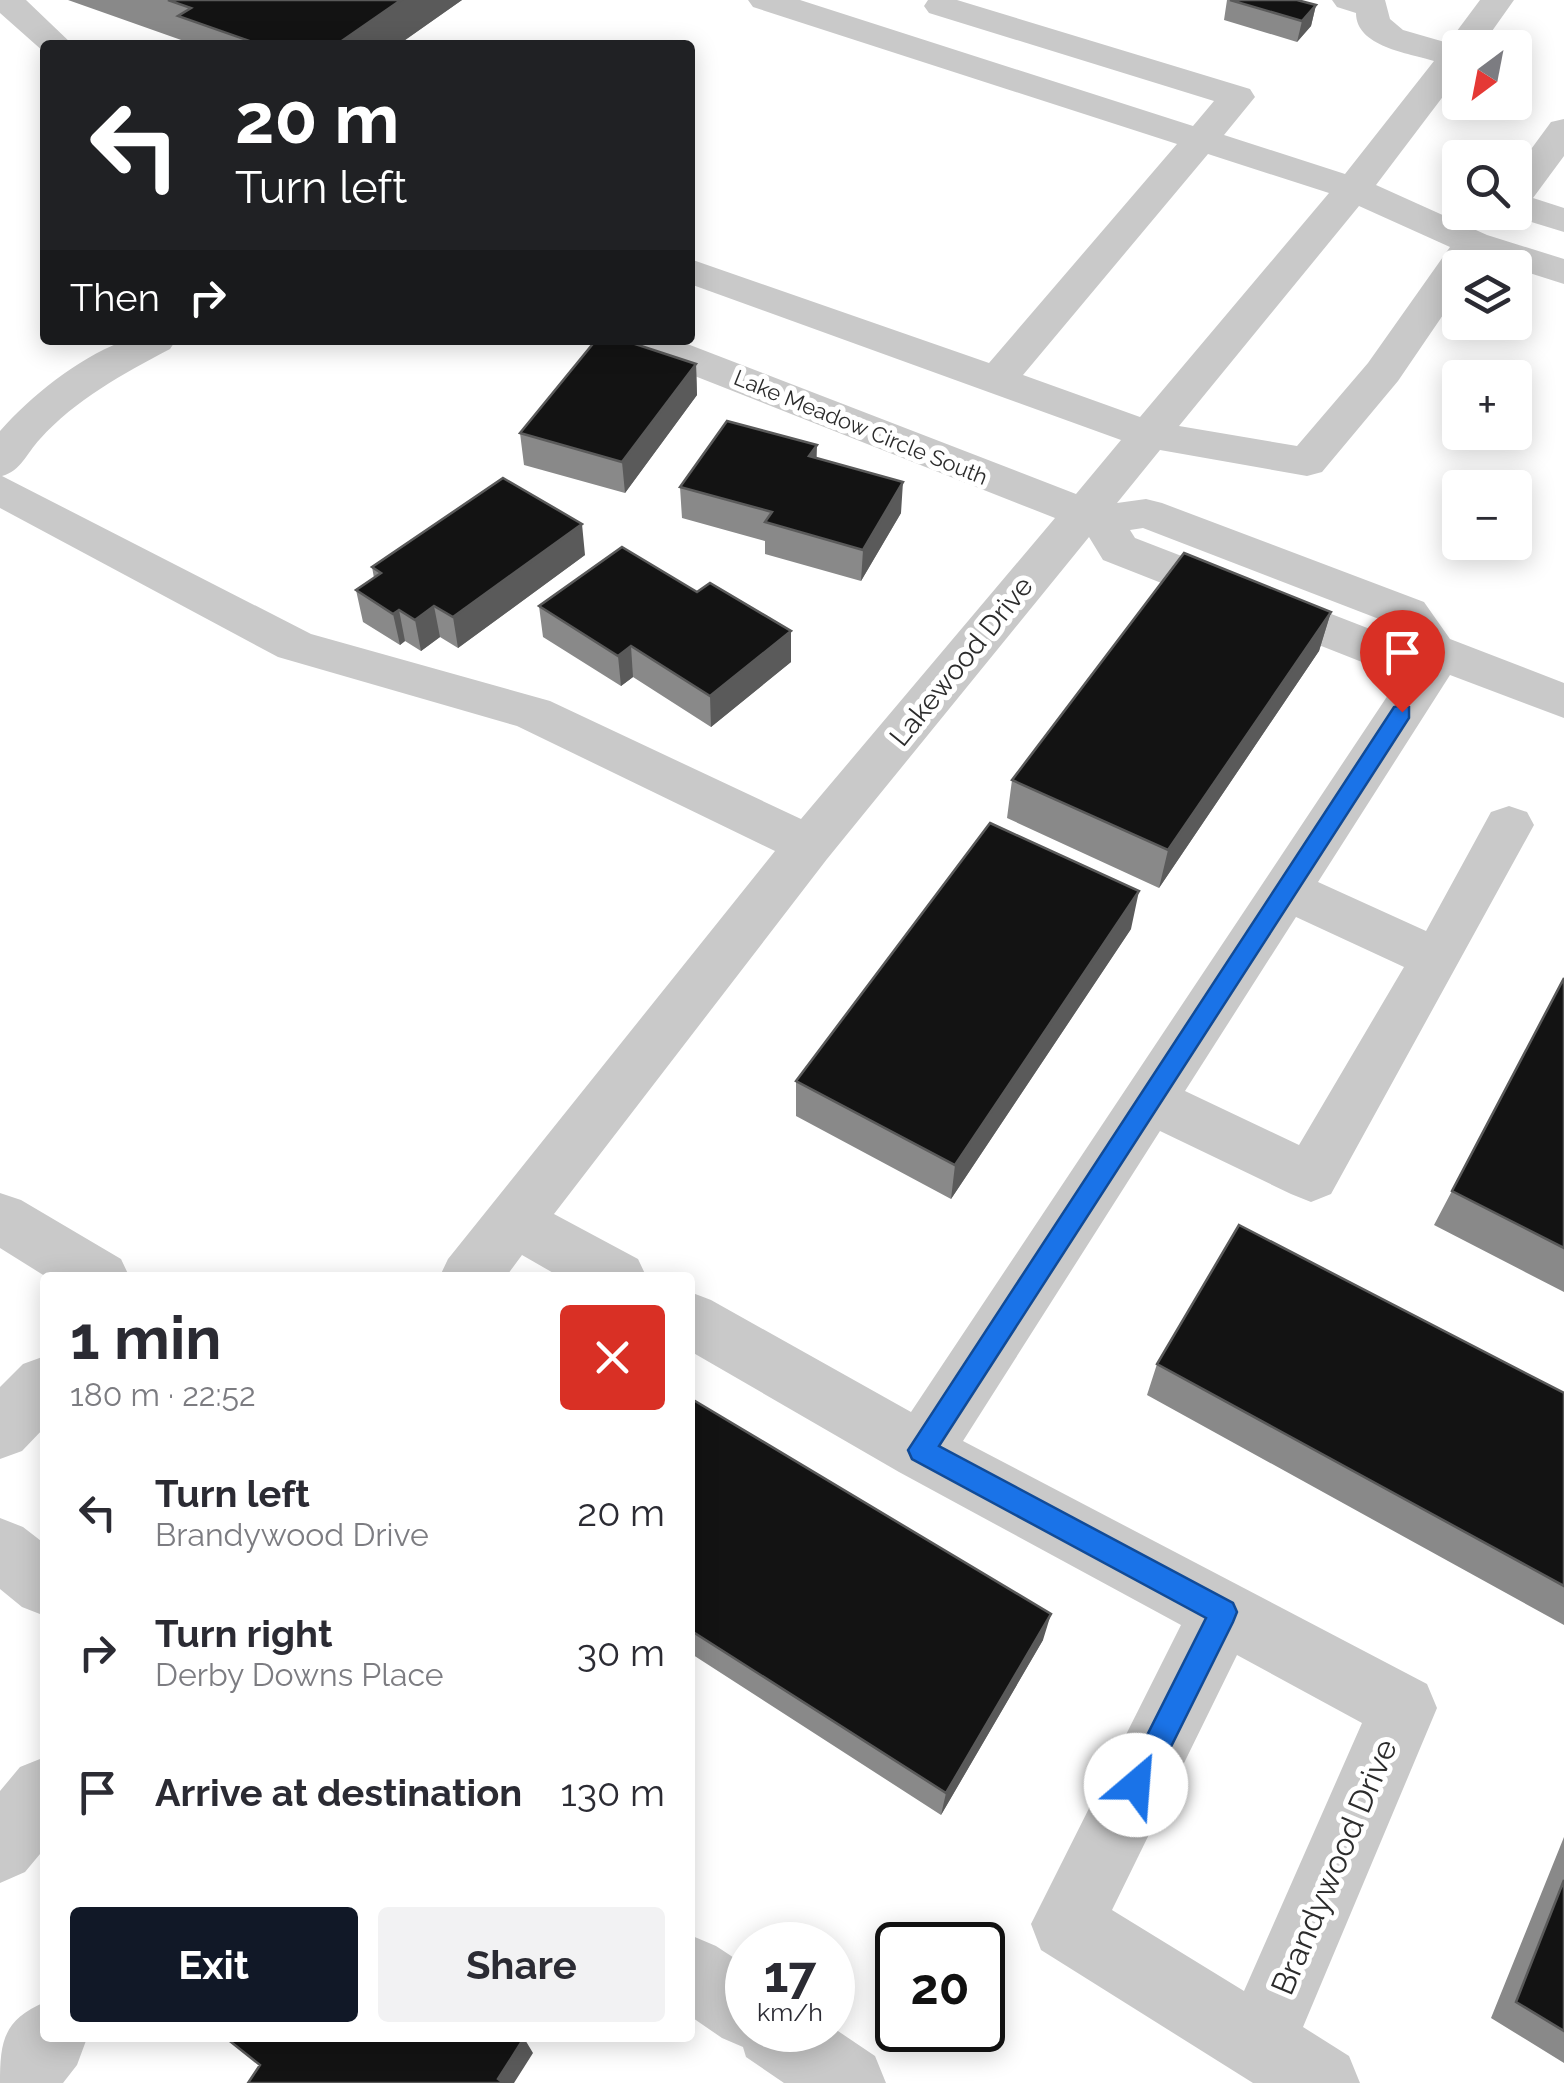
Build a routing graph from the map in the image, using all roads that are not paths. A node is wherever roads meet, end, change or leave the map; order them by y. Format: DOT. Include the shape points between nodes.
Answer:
graph roads {
  1 [pos="765,0"];
  2 [pos="1497,0"];
  3 [pos="10,1"];
  4 [pos="1367,2"];
  5 [pos="944,3"];
  6 [pos="1475,30"];
  7 [pos="51,40"];
  8 [pos="897,42"];
  9 [pos="1442,48"];
  10 [pos="1442,73"];
  11 [pos="1564,130"];
  12 [pos="1201,138"];
  13 [pos="1532,173"];
  14 [pos="1352,190"];
  15 [pos="1532,210"];
  16 [pos="1564,220"];
  17 [pos="1473,244"];
  18 [pos="1564,272"];
  19 [pos="695,273"];
  20 [pos="146,345"];
  21 [pos="653,345"];
  22 [pos="997,380"];
  23 [pos="1146,434"];
  24 [pos="0,463"];
  25 [pos="0,490"];
  26 [pos="1092,517"];
  27 [pos="1437,652"];
  28 [pos="1564,701"];
  29 [pos="1509,825"];
  30 [pos="809,845"];
  31 [pos="1286,890"];
  32 [pos="1437,959"];
  33 [pos="1149,1100"];
  34 [pos="0,1218"];
  35 [pos="515,1222"];
  36 [pos="90,1272"];
  37 [pos="474,1272"];
  38 [pos="606,1272"];
  39 [pos="695,1322"];
  40 [pos="40,1389"];
  41 [pos="0,1430"];
  42 [pos="921,1450"];
  43 [pos="0,1549"];
  44 [pos="40,1580"];
  45 [pos="1224,1612"];
  46 [pos="40,1798"];
  47 [pos="0,1847"];
  48 [pos="695,1975"];
  49 [pos="725,1996"];
  50 [pos="47,2042"];
  51 [pos="1259,2043"];
  52 [pos="804,2052"];
  53 [pos="18,2083"];
  54 [pos="848,2083"];
  55 [pos="1322,2083"];
  1 -- 8 [label="street"];
  2 -- 6 [label="street, Lakewood Drive"];
  3 -- 7 [label="street"];
  4 -- 9 [label="street" via="1373,22 1391,37"];
  5 -- 8 [label="street"];
  5 -- 12 [label="street" via="1237,97"];
  8 -- 12 [label="street"];
  10 -- 14 [label="street, Lakewood Drive"];
  11 -- 13 [label="street"];
  12 -- 14 [label="street"];
  12 -- 22 [label="street"];
  14 -- 17 [label="street"];
  14 -- 23 [label="street, Lakewood Drive"];
  15 -- 16 [label="street"];
  17 -- 18 [label="street"];
  17 -- 23 [label="street" via="1383,372 1307,462"];
  19 -- 22 [label="street"];
  20 -- 24 [label="street" via="78,384"];
  21 -- 26 [label="street, Lake Meadow Circle South"];
  22 -- 23 [label="street"];
  23 -- 26 [label="street, Lakewood Drive"];
  25 -- 30 [label="street" via="295,646 533,713"];
  26 -- 27 [label="street" via="1119,548 1137,556 1384,652"];
  26 -- 30 [label="street, Lakewood Drive"];
  27 -- 28 [label="street"];
  27 -- 31 [label="street"];
  29 -- 32 [label="street"];
  30 -- 35 [label="street, Lakewood Drive"];
  31 -- 32 [label="street"];
  31 -- 33 [label="street"];
  32 -- 33 [label="street" via="1311,1177"];
  33 -- 42 [label="street"];
  34 -- 36 [label="street"];
  35 -- 37 [label="street, Lakewood Drive"];
  35 -- 38 [label="street"];
  39 -- 42 [label="street, Brandywood Drive"];
  40 -- 41 [label="street"];
  42 -- 45 [label="street, Brandywood Drive"];
  43 -- 44 [label="street"];
  45 -- 51 [label="street, Brandywood Drive" via="1402,1708"];
  45 -- 51 [label="street" via="1067,1924"];
  46 -- 47 [label="street"];
  48 -- 49 [label="street"];
  50 -- 53 [label="street"];
  51 -- 55 [label="street"];
  52 -- 54 [label="street"];
}
